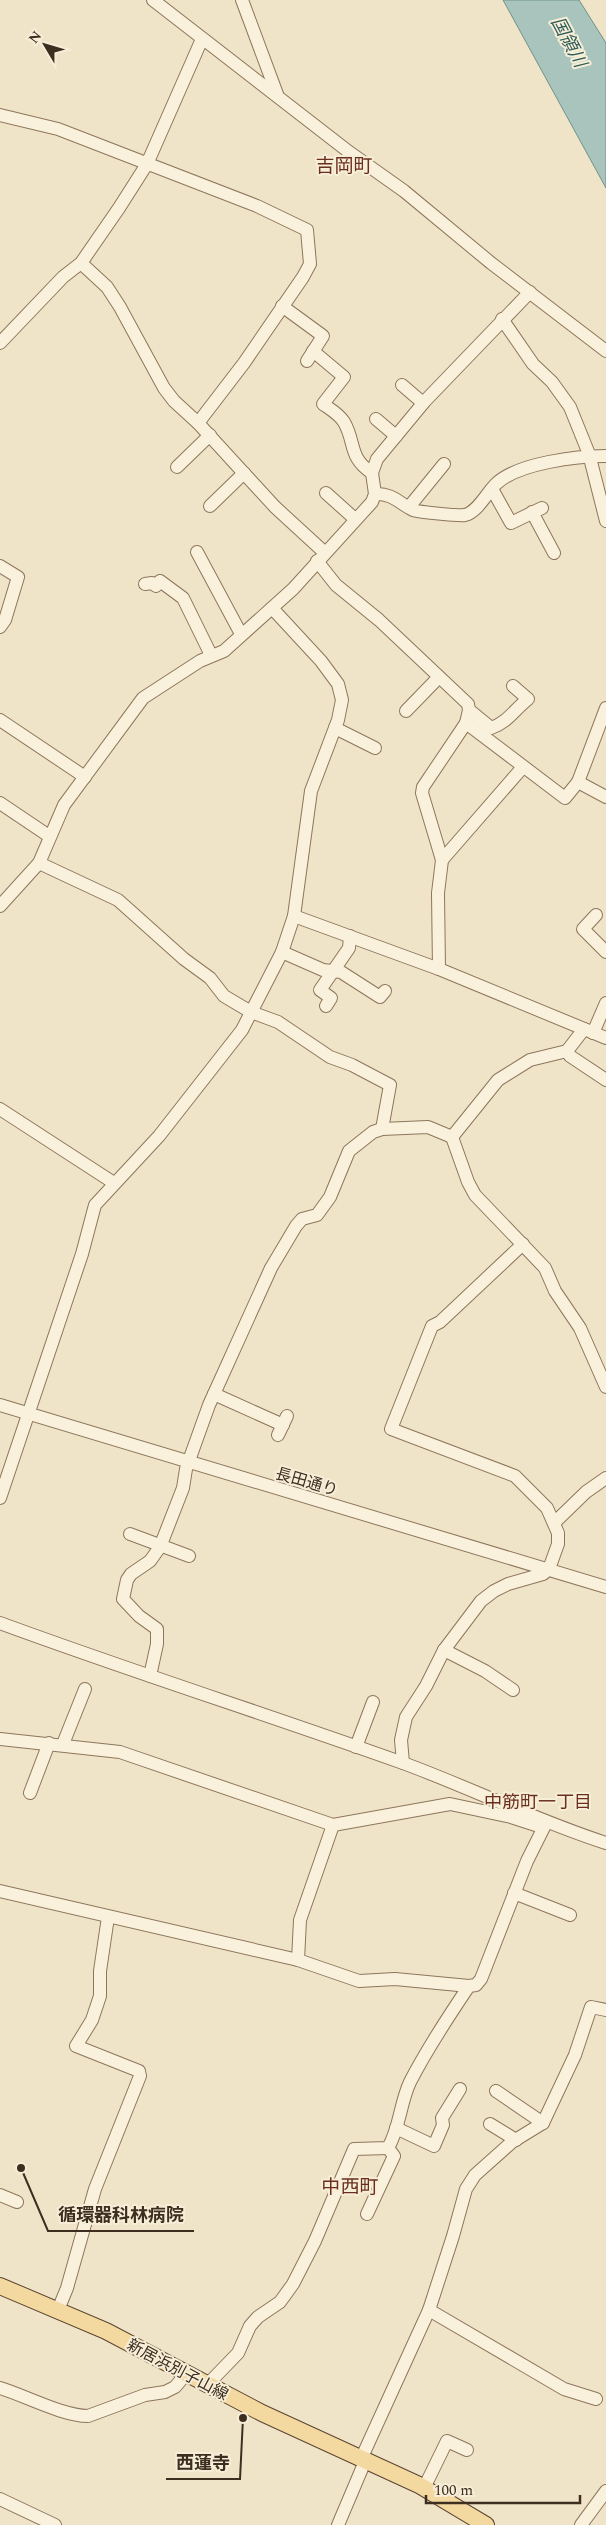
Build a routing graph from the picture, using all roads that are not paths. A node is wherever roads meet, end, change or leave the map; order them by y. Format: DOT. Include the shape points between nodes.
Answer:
graph roads {
  1 [pos="153,0"];
  2 [pos="242,0"];
  3 [pos="202,39"];
  4 [pos="277,94"];
  5 [pos="0,115"];
  6 [pos="147,164"];
  7 [pos="81,263"];
  8 [pos="530,292"];
  9 [pos="282,306"];
  10 [pos="502,319"];
  11 [pos="0,343"];
  12 [pos="606,351"];
  13 [pos="402,385"];
  14 [pos="423,403"];
  15 [pos="376,419"];
  16 [pos="198,423"];
  17 [pos="210,435"];
  18 [pos="396,436"];
  19 [pos="590,456"];
  20 [pos="606,456"];
  21 [pos="444,464"];
  22 [pos="177,467"];
  23 [pos="244,473"];
  24 [pos="372,473"];
  25 [pos="492,489"];
  26 [pos="326,493"];
  27 [pos="375,494"];
  28 [pos="210,506"];
  29 [pos="409,507"];
  30 [pos="355,519"];
  31 [pos="606,521"];
  32 [pos="197,552"];
  33 [pos="554,554"];
  34 [pos="320,556"];
  35 [pos="0,566"];
  36 [pos="145,584"];
  37 [pos="272,608"];
  38 [pos="0,627"];
  39 [pos="241,634"];
  40 [pos="211,655"];
  41 [pos="439,677"];
  42 [pos="514,686"];
  43 [pos="606,708"];
  44 [pos="469,710"];
  45 [pos="406,711"];
  46 [pos="0,720"];
  47 [pos="466,723"];
  48 [pos="336,726"];
  49 [pos="376,745"];
  50 [pos="523,767"];
  51 [pos="85,777"];
  52 [pos="578,782"];
  53 [pos="606,797"];
  54 [pos="0,802"];
  55 [pos="49,836"];
  56 [pos="442,860"];
  57 [pos="39,863"];
  58 [pos="0,906"];
  59 [pos="596,915"];
  60 [pos="294,916"];
  61 [pos="350,936"];
  62 [pos="282,952"];
  63 [pos="606,952"];
  64 [pos="439,969"];
  65 [pos="334,971"];
  66 [pos="384,991"];
  67 [pos="606,1003"];
  68 [pos="326,1006"];
  69 [pos="251,1012"];
  70 [pos="588,1031"];
  71 [pos="606,1038"];
  72 [pos="567,1051"];
  73 [pos="606,1080"];
  74 [pos="0,1109"];
  75 [pos="382,1129"];
  76 [pos="452,1137"];
  77 [pos="114,1183"];
  78 [pos="523,1244"];
  79 [pos="606,1387"];
  80 [pos="214,1394"];
  81 [pos="0,1405"];
  82 [pos="28,1413"];
  83 [pos="283,1425"];
  84 [pos="189,1461"];
  85 [pos="606,1478"];
  86 [pos="0,1498"];
  87 [pos="554,1523"];
  88 [pos="130,1534"];
  89 [pos="160,1547"];
  90 [pos="189,1556"];
  91 [pos="549,1569"];
  92 [pos="606,1587"];
  93 [pos="0,1623"];
  94 [pos="444,1650"];
  95 [pos="150,1676"];
  96 [pos="85,1689"];
  97 [pos="513,1690"];
  98 [pos="372,1702"];
  99 [pos="0,1739"];
  100 [pos="49,1743"];
  101 [pos="63,1744"];
  102 [pos="356,1747"];
  103 [pos="403,1763"];
  104 [pos="30,1793"];
  105 [pos="333,1825"];
  106 [pos="545,1825"];
  107 [pos="606,1843"];
  108 [pos="0,1891"];
  109 [pos="514,1893"];
  110 [pos="570,1916"];
  111 [pos="108,1917"];
  112 [pos="298,1960"];
  113 [pos="469,1986"];
  114 [pos="606,2010"];
  115 [pos="460,2089"];
  116 [pos="496,2092"];
  117 [pos="543,2123"];
  118 [pos="490,2124"];
  119 [pos="396,2128"];
  120 [pos="516,2140"];
  121 [pos="388,2148"];
  122 [pos="0,2195"];
  123 [pos="17,2202"];
  124 [pos="367,2214"];
  125 [pos="0,2286"];
  126 [pos="58,2310"];
  127 [pos="429,2310"];
  128 [pos="187,2373"];
  129 [pos="208,2384"];
  130 [pos="0,2388"];
  131 [pos="596,2399"];
  132 [pos="467,2450"];
  133 [pos="364,2458"];
  134 [pos="424,2488"];
  135 [pos="606,2491"];
  136 [pos="0,2499"];
  137 [pos="55,2525"];
  138 [pos="338,2525"];
  139 [pos="486,2525"];
  140 [pos="581,2525"];
  1 -- 3 [label="street"];
  2 -- 4 [label="street"];
  3 -- 4 [label="street"];
  3 -- 6 [label="street"];
  4 -- 8 [label="street"];
  5 -- 6 [label="street" via="58,129"];
  6 -- 7 [label="street"];
  6 -- 9 [label="street" via="257,206 308,230 310,264"];
  7 -- 11 [label="street" via="63,277"];
  7 -- 16 [label="street" via="106,287 120,307 164,388"];
  8 -- 10 [label="street"];
  8 -- 12 [label="street"];
  9 -- 16 [label="street"];
  9 -- 24 [label="street" via="323,336 310,356 344,377 323,404 344,423 354,455 361,466"];
  10 -- 14 [label="street"];
  10 -- 19 [label="street" via="533,364 552,382 570,407"];
  13 -- 14 [label="street"];
  14 -- 18 [label="street"];
  15 -- 18 [label="street"];
  16 -- 17 [label="street"];
  17 -- 22 [label="street"];
  17 -- 23 [label="street"];
  18 -- 24 [label="street" via="377,459"];
  19 -- 20 [label="street"];
  19 -- 25 [label="street" via="515,472"];
  19 -- 31 [label="street"];
  21 -- 29 [label="street"];
  23 -- 28 [label="street"];
  23 -- 34 [label="street"];
  24 -- 27 [label="street"];
  25 -- 29 [label="street" via="471,513 463,516 420,513"];
  25 -- 33 [label="street" via="511,524 537,510"];
  26 -- 30 [label="street"];
  27 -- 29 [label="street" via="393,496"];
  27 -- 30 [label="street" via="372,502"];
  30 -- 34 [label="street"];
  32 -- 39 [label="street"];
  34 -- 37 [label="street" via="293,589"];
  34 -- 41 [label="street" via="336,585 379,620"];
  35 -- 38 [label="street" via="18,577"];
  36 -- 40 [label="street" via="156,586 160,581 183,598"];
  37 -- 39 [label="street"];
  37 -- 48 [label="street" via="338,684 342,700"];
  39 -- 40 [label="street" via="224,651"];
  40 -- 51 [label="street" via="143,698"];
  41 -- 44 [label="street" via="468,704"];
  41 -- 45 [label="street"];
  42 -- 44 [label="street" via="528,699 508,712 507,721 491,728"];
  43 -- 52 [label="street"];
  44 -- 47 [label="street"];
  46 -- 51 [label="street"];
  47 -- 50 [label="street"];
  47 -- 56 [label="street" via="423,787"];
  48 -- 49 [label="street"];
  48 -- 60 [label="street" via="311,791"];
  50 -- 52 [label="street" via="565,798"];
  50 -- 56 [label="street"];
  51 -- 55 [label="street" via="64,805"];
  52 -- 53 [label="street"];
  54 -- 55 [label="street"];
  55 -- 57 [label="street"];
  56 -- 64 [label="street" via="438,893"];
  57 -- 58 [label="street"];
  57 -- 69 [label="street" via="118,900 210,978 224,996"];
  59 -- 63 [label="street" via="583,928"];
  60 -- 61 [label="street"];
  60 -- 62 [label="street"];
  61 -- 64 [label="street"];
  61 -- 65 [label="street" via="349,948"];
  62 -- 65 [label="street" via="323,970"];
  62 -- 69 [label="street"];
  64 -- 70 [label="street"];
  65 -- 66 [label="street" via="341,972 380,997"];
  65 -- 68 [label="street" via="320,990 332,998"];
  67 -- 70 [label="street"];
  69 -- 75 [label="street" via="278,1022 330,1056 390,1085"];
  69 -- 77 [label="street" via="242,1030 159,1136"];
  70 -- 71 [label="street"];
  70 -- 72 [label="street"];
  72 -- 73 [label="street"];
  72 -- 76 [label="street" via="530,1060 498,1080"];
  74 -- 77 [label="street"];
  75 -- 76 [label="street" via="428,1127"];
  75 -- 80 [label="street" via="349,1151 330,1197 317,1214 302,1219 296,1226 271,1268"];
  76 -- 78 [label="street" via="475,1195"];
  77 -- 82 [label="street" via="95,1205 82,1254"];
  78 -- 79 [label="street" via="545,1268 555,1291 580,1328"];
  78 -- 87 [label="street" via="432,1326 391,1429 515,1476 538,1498"];
  80 -- 83 [label="street" via="248,1415"];
  80 -- 84 [label="street"];
  81 -- 82 [label="street, 長田通り"];
  82 -- 84 [label="street, 長田通り"];
  82 -- 86 [label="street"];
  84 -- 89 [label="street" via="183,1488"];
  84 -- 91 [label="street, 長田通り"];
  85 -- 87 [label="street" via="586,1492"];
  87 -- 91 [label="street" via="558,1544"];
  88 -- 89 [label="street"];
  89 -- 90 [label="street"];
  89 -- 95 [label="street" via="150,1562 131,1574 123,1595 134,1610 157,1629 158,1644"];
  91 -- 92 [label="street, 長田通り"];
  91 -- 94 [label="street" via="544,1574 494,1590 481,1601"];
  93 -- 95 [label="street"];
  94 -- 97 [label="street"];
  94 -- 103 [label="street" via="406,1716 401,1740"];
  95 -- 102 [label="street"];
  96 -- 101 [label="street"];
  98 -- 102 [label="street"];
  99 -- 100 [label="street"];
  100 -- 101 [label="street"];
  100 -- 104 [label="street"];
  101 -- 105 [label="street" via="120,1752"];
  102 -- 103 [label="street"];
  103 -- 106 [label="street" via="521,1810"];
  105 -- 106 [label="street" via="450,1804"];
  105 -- 112 [label="street" via="300,1920"];
  106 -- 107 [label="street"];
  106 -- 109 [label="street"];
  108 -- 111 [label="street"];
  109 -- 110 [label="street"];
  109 -- 113 [label="street" via="481,1979 476,1985"];
  111 -- 112 [label="street"];
  111 -- 126 [label="street" via="100,1971 100,1996 92,2020 76,2046 139,2071 140,2076 95,2189 68,2288"];
  112 -- 113 [label="street" via="358,1981 395,1979"];
  113 -- 119 [label="street" via="410,2083"];
  114 -- 117 [label="street" via="591,2007 575,2054"];
  115 -- 119 [label="street" via="442,2118 443,2125 434,2146"];
  116 -- 117 [label="street"];
  117 -- 120 [label="street"];
  118 -- 120 [label="street"];
  119 -- 121 [label="street"];
  120 -- 127 [label="street" via="475,2175 466,2189"];
  121 -- 124 [label="street" via="394,2156"];
  121 -- 129 [label="street" via="354,2149 293,2284 280,2302 250,2326 238,2353"];
  122 -- 123 [label="street"];
  125 -- 126 [label="main road, 新居浜別子山線"];
  126 -- 128 [label="main road, 新居浜別子山線"];
  127 -- 131 [label="street" via="564,2389"];
  127 -- 133 [label="street"];
  128 -- 129 [label="main road, 新居浜別子山線"];
  128 -- 130 [label="street" via="175,2387 165,2392 145,2395 88,2416 62,2411"];
  129 -- 133 [label="main road, 新居浜別子山線" via="262,2413"];
  132 -- 134 [label="street" via="448,2441"];
  133 -- 134 [label="main road, 新居浜別子山線"];
  133 -- 138 [label="street"];
  134 -- 139 [label="main road, 新居浜別子山線"];
  135 -- 140 [label="street"];
  136 -- 137 [label="street"];
}
